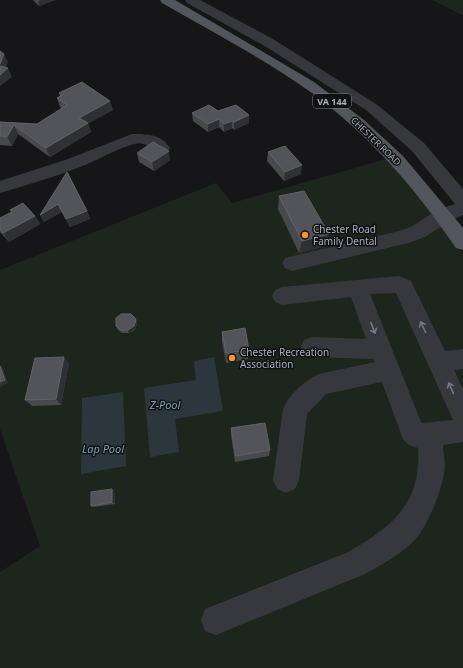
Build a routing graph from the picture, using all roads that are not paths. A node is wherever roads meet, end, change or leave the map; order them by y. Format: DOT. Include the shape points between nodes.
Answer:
graph roads {
  1 [pos="166,0"];
  2 [pos="191,0"];
  3 [pos="162,148"];
  4 [pos="0,187"];
  5 [pos="463,201"];
  6 [pos="463,208"];
  7 [pos="444,215"];
  8 [pos="463,243"];
  9 [pos="292,263"];
  10 [pos="361,289"];
  11 [pos="282,296"];
  12 [pos="312,347"];
  13 [pos="463,359"];
  14 [pos="385,360"];
  15 [pos="440,362"];
  16 [pos="463,415"];
  17 [pos="463,428"];
  18 [pos="428,435"];
  19 [pos="286,480"];
  20 [pos="216,620"];
  1 -- 7 [label="main road, CHESTER ROAD / VA 144" via="316,88 394,157"];
  2 -- 5 [label="street, CHESTER ROAD / VA 144" via="268,42 371,108 418,147"];
  3 -- 4 [label="street" via="150,139 132,139 74,163"];
  6 -- 7 [label="street"];
  7 -- 8 [label="main road, CHESTER ROAD / VA 144"];
  7 -- 9 [label="street" via="418,232 401,238"];
  10 -- 11 [label="street" via="337,289"];
  10 -- 14 [label="street, one-way" via="360,294"];
  15 -- 10 [label="street, one-way" via="404,287 399,284 368,286"];
  12 -- 14 [label="street"];
  13 -- 15 [label="street"];
  14 -- 18 [label="street" via="412,430 418,436"];
  14 -- 19 [label="street" via="319,385 296,409"];
  16 -- 15 [label="street, one-way"];
  17 -- 18 [label="street" via="459,431"];
  18 -- 20 [label="street" via="432,466 427,490 403,532 356,564"];
}
